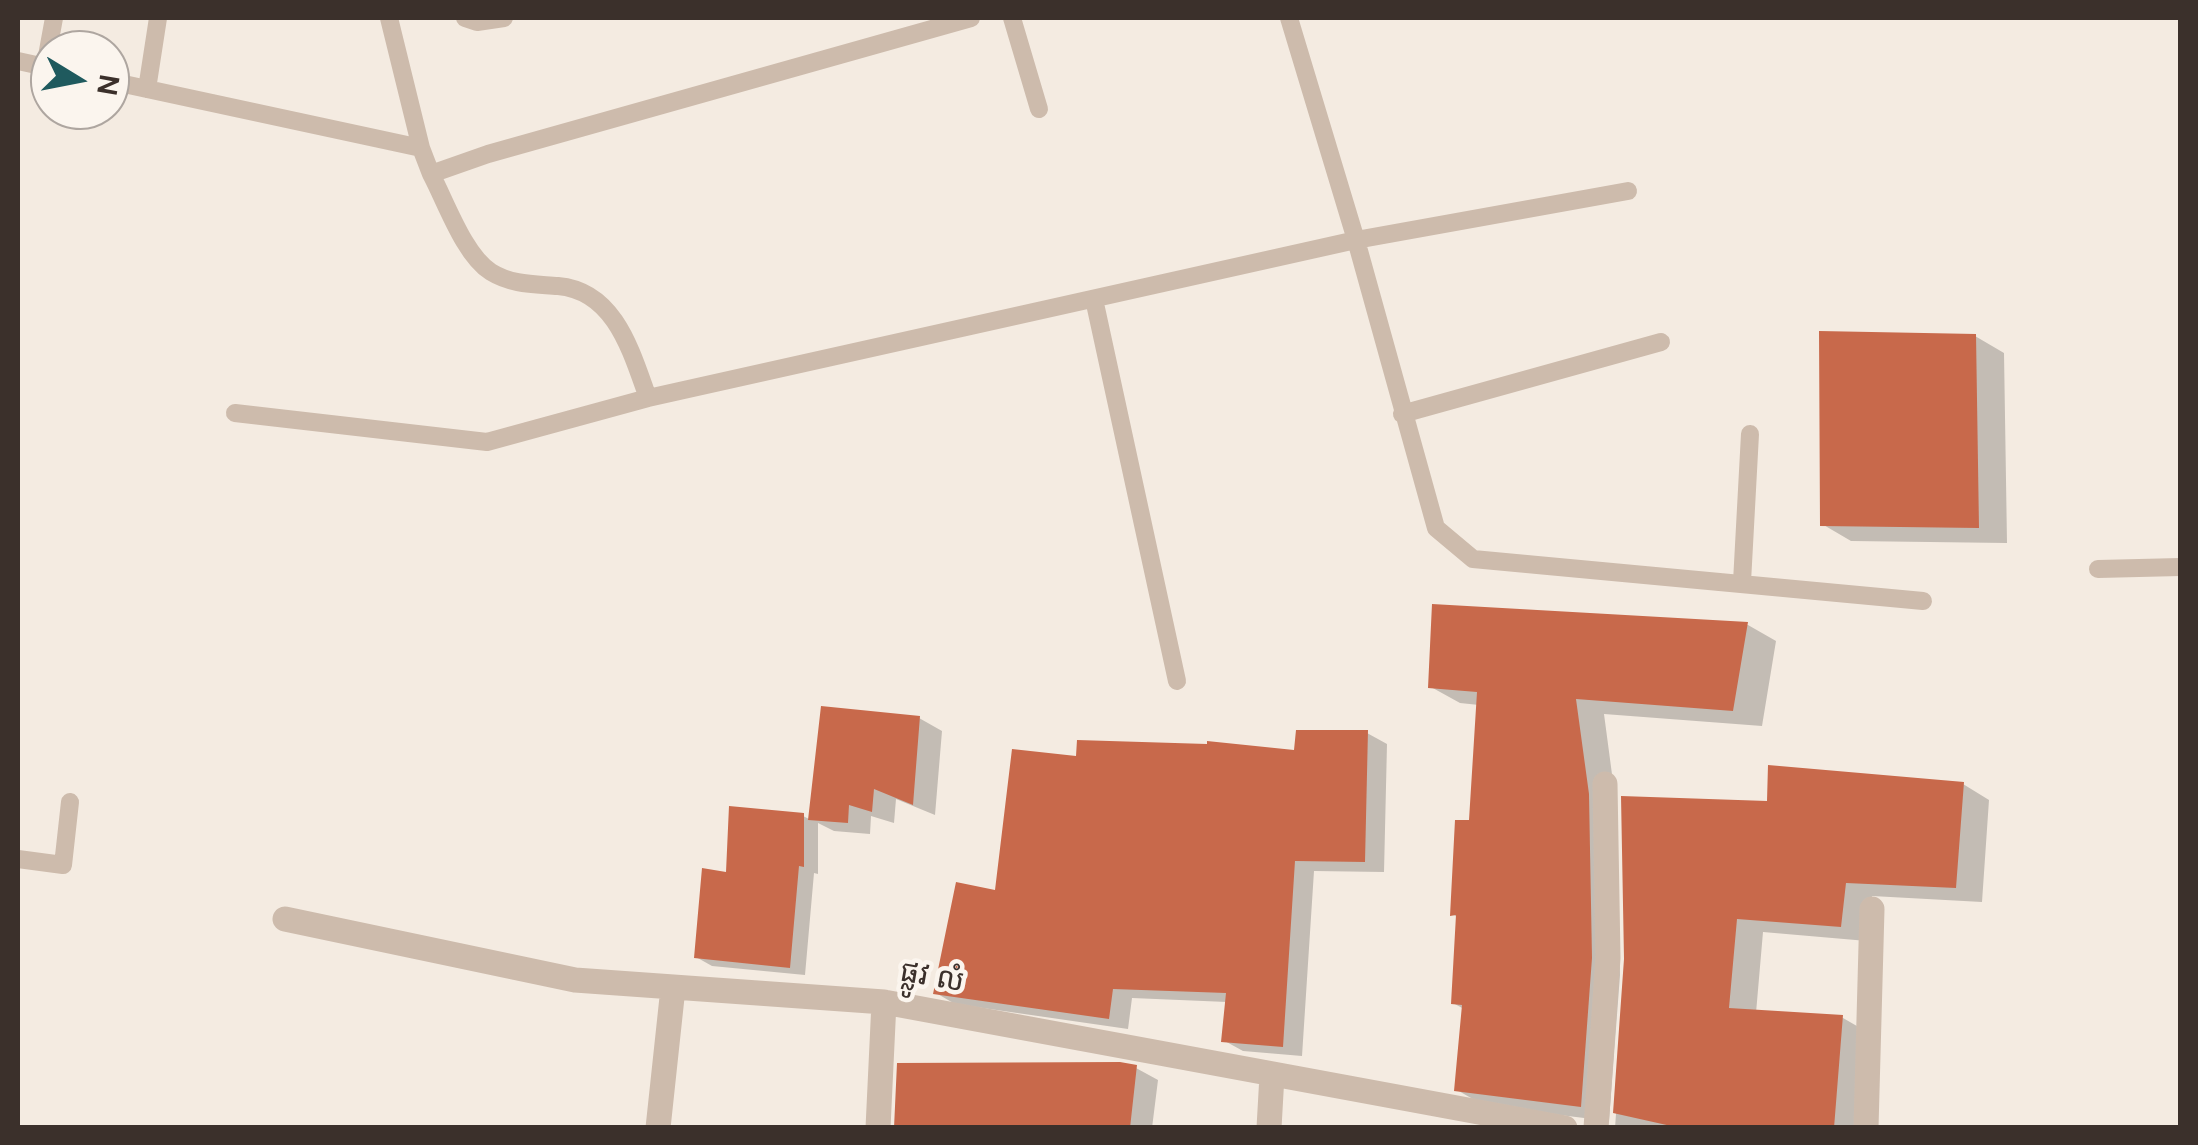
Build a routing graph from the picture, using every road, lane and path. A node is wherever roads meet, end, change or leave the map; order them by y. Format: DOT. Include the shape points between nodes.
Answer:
graph roads {
  1 [pos="158,18"];
  2 [pos="390,18"];
  3 [pos="465,18"];
  4 [pos="504,18"];
  5 [pos="971,18"];
  6 [pos="1012,18"];
  7 [pos="1288,18"];
  8 [pos="130,85"];
  9 [pos="147,89"];
  10 [pos="1040,109"];
  11 [pos="421,148"];
  12 [pos="432,174"];
  13 [pos="1628,191"];
  14 [pos="1356,240"];
  15 [pos="1094,299"];
  16 [pos="1661,342"];
  17 [pos="648,398"];
  18 [pos="235,412"];
  19 [pos="1402,414"];
  20 [pos="1750,434"];
  21 [pos="2180,567"];
  22 [pos="2098,569"];
  23 [pos="1742,582"];
  24 [pos="1923,601"];
  25 [pos="1177,681"];
  26 [pos="1605,784"];
  27 [pos="70,802"];
  28 [pos="18,859"];
  29 [pos="1872,909"];
  30 [pos="285,919"];
  31 [pos="672,988"];
  32 [pos="884,1002"];
  33 [pos="1272,1075"];
  34 [pos="658,1128"];
  35 [pos="878,1128"];
  36 [pos="1269,1128"];
  37 [pos="1565,1128"];
  38 [pos="1596,1128"];
  39 [pos="1866,1128"];
  1 -- 9 [label="lane"];
  2 -- 11 [label="lane"];
  3 -- 4 [label="lane"];
  5 -- 12 [label="lane"];
  6 -- 10 [label="lane"];
  7 -- 14 [label="lane"];
  8 -- 9 [label="lane"];
  9 -- 11 [label="lane"];
  11 -- 12 [label="lane"];
  12 -- 17 [label="lane" via="474,256 489,271 512,282 576,288 599,300 629,344"];
  13 -- 14 [label="lane"];
  14 -- 15 [label="lane"];
  14 -- 19 [label="lane"];
  15 -- 17 [label="lane"];
  15 -- 25 [label="lane"];
  16 -- 19 [label="lane"];
  17 -- 18 [label="lane" via="487,442"];
  19 -- 23 [label="lane" via="1436,528 1473,558"];
  20 -- 23 [label="lane"];
  21 -- 22 [label="lane"];
  23 -- 24 [label="lane"];
  26 -- 38 [label="street" via="1608,958"];
  27 -- 28 [label="lane" via="63,865"];
  29 -- 39 [label="street"];
  30 -- 31 [label="street, ផ្លូវ លំ" via="575,980"];
  31 -- 32 [label="street, ផ្លូវ លំ"];
  31 -- 34 [label="street"];
  32 -- 33 [label="street, ផ្លូវ លំ"];
  32 -- 35 [label="street"];
  33 -- 36 [label="street"];
  33 -- 37 [label="street, ផ្លូវ លំ"];
}
